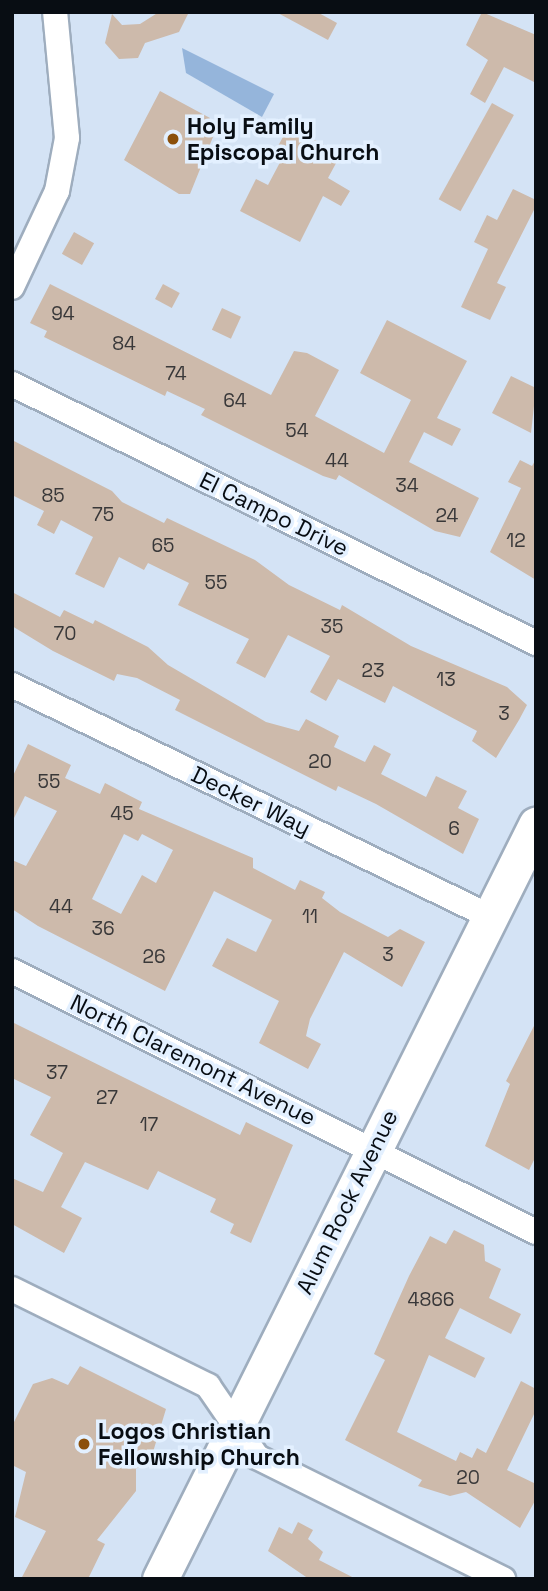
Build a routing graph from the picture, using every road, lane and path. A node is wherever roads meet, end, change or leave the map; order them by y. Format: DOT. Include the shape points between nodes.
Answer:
graph roads {
  1 [pos="55,12"];
  2 [pos="12,287"];
  3 [pos="12,384"];
  4 [pos="536,643"];
  5 [pos="12,685"];
  6 [pos="536,825"];
  7 [pos="528,860"];
  8 [pos="489,916"];
  9 [pos="12,971"];
  10 [pos="373,1150"];
  11 [pos="536,1232"];
  12 [pos="12,1289"];
  13 [pos="237,1422"];
  14 [pos="160,1579"];
  15 [pos="503,1579"];
  1 -- 2 [label="street" via="67,138 57,191"];
  3 -- 4 [label="street, El Campo Drive"];
  5 -- 8 [label="street, Decker Way"];
  6 -- 7 [label="main road, Alum Rock Avenue"];
  7 -- 8 [label="main road, Alum Rock Avenue"];
  8 -- 10 [label="main road, Alum Rock Avenue"];
  9 -- 10 [label="street, North Claremont Avenue"];
  10 -- 11 [label="street, North Claremont Avenue"];
  10 -- 13 [label="main road, Alum Rock Avenue"];
  12 -- 13 [label="street" via="208,1386"];
  13 -- 14 [label="main road, Alum Rock Avenue"];
  13 -- 15 [label="street" via="257,1457"];
}
